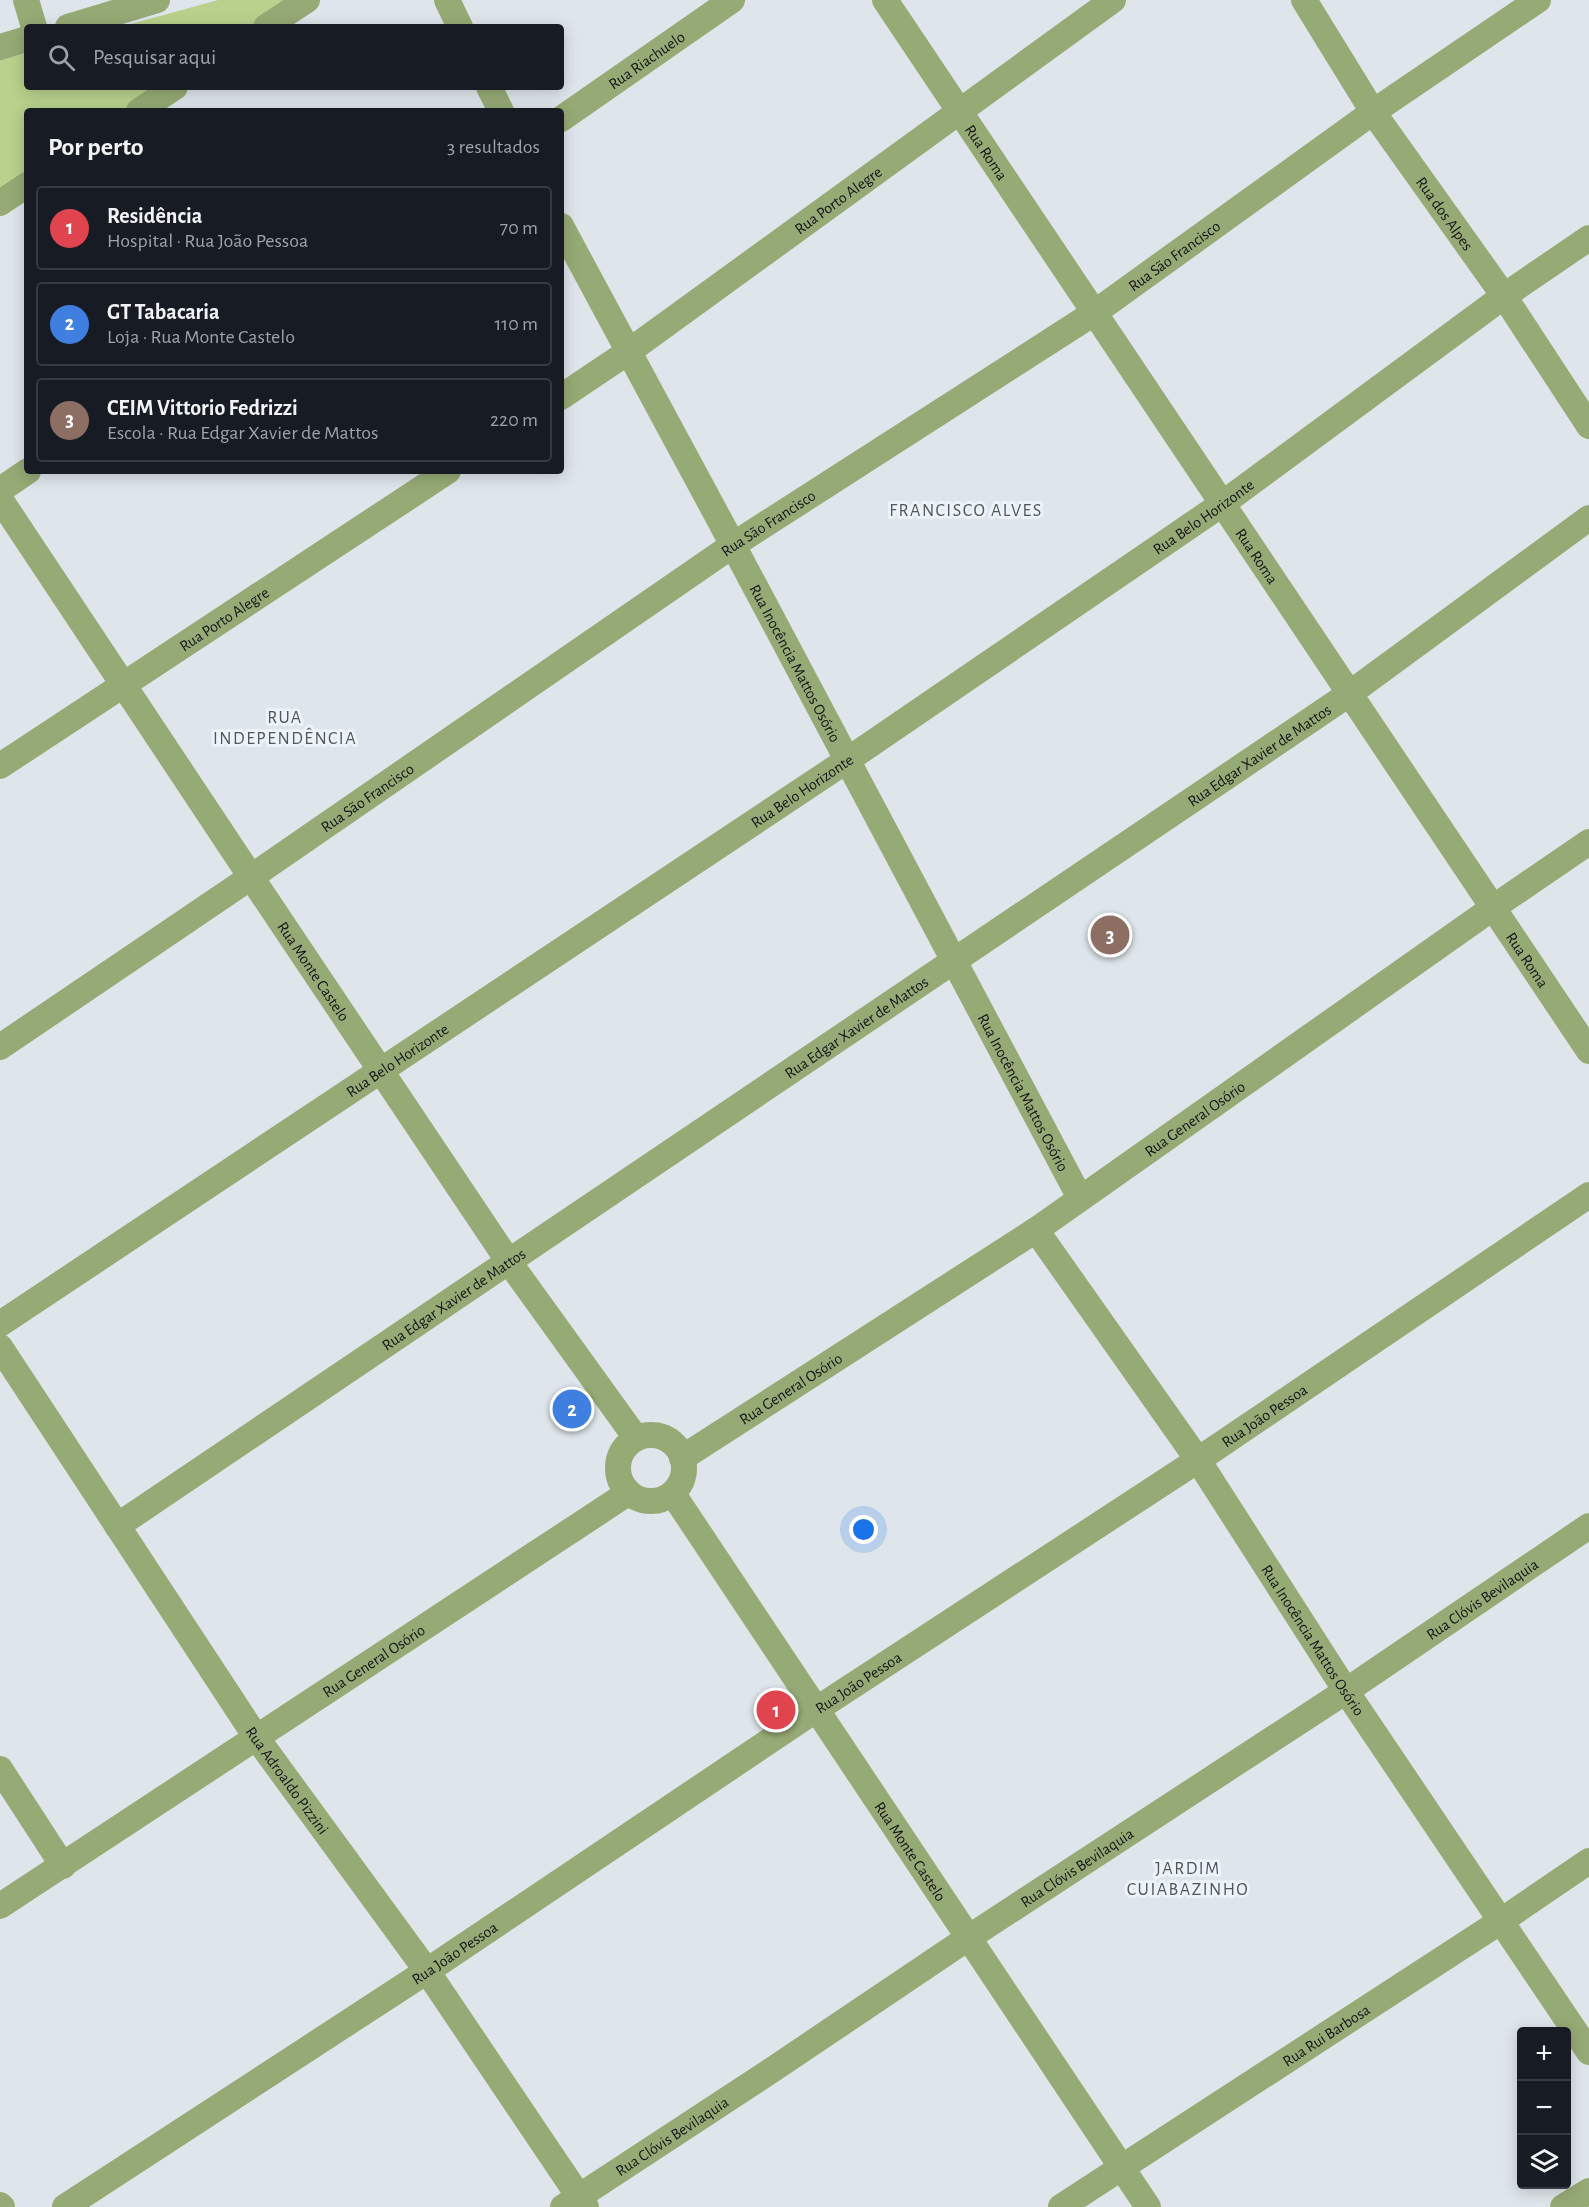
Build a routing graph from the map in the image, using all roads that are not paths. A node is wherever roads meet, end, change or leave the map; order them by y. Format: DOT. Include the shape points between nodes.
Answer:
graph roads {
  1 [pos="26,0"];
  2 [pos="157,0"];
  3 [pos="307,0"];
  4 [pos="447,0"];
  5 [pos="732,0"];
  6 [pos="885,0"];
  7 [pos="1113,0"];
  8 [pos="1304,0"];
  9 [pos="1538,0"];
  10 [pos="33,24"];
  11 [pos="78,24"];
  12 [pos="271,24"];
  13 [pos="459,24"];
  14 [pos="24,40"];
  15 [pos="0,47"];
  16 [pos="170,90"];
  17 [pos="490,90"];
  18 [pos="144,108"];
  19 [pos="500,108"];
  20 [pos="1373,112"];
  21 [pos="960,113"];
  22 [pos="564,117"];
  23 [pos="24,187"];
  24 [pos="0,203"];
  25 [pos="564,232"];
  26 [pos="1589,238"];
  27 [pos="1504,296"];
  28 [pos="1094,313"];
  29 [pos="628,352"];
  30 [pos="564,395"];
  31 [pos="1589,426"];
  32 [pos="24,474"];
  33 [pos="443,474"];
  34 [pos="0,490"];
  35 [pos="0,499"];
  36 [pos="1222,504"];
  37 [pos="1589,518"];
  38 [pos="733,545"];
  39 [pos="124,684"];
  40 [pos="1349,694"];
  41 [pos="846,760"];
  42 [pos="0,766"];
  43 [pos="1589,842"];
  44 [pos="251,878"];
  45 [pos="1494,907"];
  46 [pos="953,961"];
  47 [pos="0,1047"];
  48 [pos="1589,1051"];
  49 [pos="382,1070"];
  50 [pos="1589,1195"];
  51 [pos="1080,1198"];
  52 [pos="1035,1230"];
  53 [pos="509,1262"];
  54 [pos="0,1324"];
  55 [pos="0,1347"];
  56 [pos="636,1438"];
  57 [pos="682,1458"];
  58 [pos="1198,1460"];
  59 [pos="628,1493"];
  60 [pos="673,1494"];
  61 [pos="117,1526"];
  62 [pos="1589,1526"];
  63 [pos="1346,1691"];
  64 [pos="817,1709"];
  65 [pos="256,1737"];
  66 [pos="0,1769"];
  67 [pos="1589,1861"];
  68 [pos="63,1866"];
  69 [pos="0,1906"];
  70 [pos="1501,1921"];
  71 [pos="968,1938"];
  72 [pos="427,1971"];
  73 [pos="1589,2052"];
  74 [pos="1122,2167"];
  75 [pos="1589,2191"];
  76 [pos="576,2203"];
  77 [pos="65,2207"];
  78 [pos="1061,2207"];
  79 [pos="1148,2207"];
  80 [pos="1563,2207"];
  1 -- 10 [label="street"];
  2 -- 11 [label="street"];
  3 -- 12 [label="street"];
  4 -- 13 [label="street"];
  5 -- 22 [label="street, Rua Riachuelo"];
  6 -- 21 [label="street, Rua Roma"];
  7 -- 21 [label="street, Rua Porto Alegre"];
  8 -- 20 [label="street, Rua dos Alpes"];
  9 -- 20 [label="street, Rua São Francisco"];
  14 -- 15 [label="street"];
  16 -- 18 [label="street"];
  17 -- 19 [label="street"];
  20 -- 27 [label="street, Rua dos Alpes"];
  20 -- 28 [label="street, Rua São Francisco"];
  21 -- 28 [label="street, Rua Roma"];
  21 -- 29 [label="street, Rua Porto Alegre"];
  23 -- 24 [label="street"];
  25 -- 29 [label="street, Rua Inocência Mattos Osório"];
  26 -- 27 [label="street, Rua Belo Horizonte"];
  27 -- 31 [label="street, Rua dos Alpes"];
  27 -- 36 [label="street, Rua Belo Horizonte"];
  28 -- 36 [label="street, Rua Roma"];
  28 -- 38 [label="street, Rua São Francisco"];
  29 -- 30 [label="street, Rua Porto Alegre"];
  29 -- 38 [label="street, Rua Inocência Mattos Osório"];
  32 -- 34 [label="street"];
  33 -- 39 [label="street, Rua Porto Alegre"];
  35 -- 39 [label="street, Rua Monte Castelo"];
  36 -- 40 [label="street, Rua Roma"];
  36 -- 41 [label="street, Rua Belo Horizonte"];
  37 -- 40 [label="street, Rua Edgar Xavier de Mattos"];
  38 -- 41 [label="street, Rua Inocência Mattos Osório"];
  38 -- 44 [label="street, Rua São Francisco"];
  39 -- 42 [label="street, Rua Porto Alegre"];
  39 -- 44 [label="street, Rua Monte Castelo"];
  40 -- 45 [label="street, Rua Roma"];
  40 -- 46 [label="street, Rua Edgar Xavier de Mattos"];
  41 -- 46 [label="street, Rua Inocência Mattos Osório"];
  41 -- 49 [label="street, Rua Belo Horizonte"];
  43 -- 45 [label="street, Rua General Osório"];
  44 -- 47 [label="street, Rua São Francisco"];
  44 -- 49 [label="street, Rua Monte Castelo"];
  45 -- 48 [label="street, Rua Roma"];
  45 -- 51 [label="street, Rua General Osório"];
  46 -- 51 [label="street, Rua Inocência Mattos Osório"];
  46 -- 53 [label="street, Rua Edgar Xavier de Mattos"];
  49 -- 53 [label="street, Rua Monte Castelo"];
  49 -- 54 [label="street, Rua Belo Horizonte"];
  50 -- 58 [label="street, Rua João Pessoa"];
  51 -- 52 [label="street, Rua General Osório"];
  52 -- 57 [label="street, Rua General Osório"];
  52 -- 58 [label="street, Rua Inocência Mattos Osório"];
  53 -- 56 [label="street, Rua Monte Castelo"];
  53 -- 61 [label="street, Rua Edgar Xavier de Mattos"];
  55 -- 61 [label="street, Rua Adroaldo Pizzini"];
  56 -- 57 [label="street" via="666,1438"];
  56 -- 59 [label="street" via="626,1445 617,1465 618,1476"];
  57 -- 60 [label="street" via="684,1475"];
  58 -- 63 [label="street, Rua Inocência Mattos Osório"];
  58 -- 64 [label="street, Rua João Pessoa"];
  59 -- 60 [label="street" via="652,1502"];
  59 -- 65 [label="street, Rua General Osório"];
  60 -- 64 [label="street, Rua Monte Castelo"];
  61 -- 65 [label="street, Rua Adroaldo Pizzini"];
  62 -- 63 [label="street, Rua Clóvis Bevilaquia"];
  63 -- 70 [label="street, Rua Inocência Mattos Osório"];
  63 -- 71 [label="street, Rua Clóvis Bevilaquia"];
  64 -- 71 [label="street, Rua Monte Castelo"];
  64 -- 72 [label="street, Rua João Pessoa"];
  65 -- 68 [label="street, Rua General Osório"];
  65 -- 72 [label="street, Rua Adroaldo Pizzini"];
  66 -- 68 [label="street"];
  67 -- 70 [label="street, Rua Rui Barbosa"];
  68 -- 69 [label="street, Rua General Osório"];
  70 -- 73 [label="street, Rua Inocência Mattos Osório"];
  70 -- 74 [label="street, Rua Rui Barbosa"];
  71 -- 74 [label="street, Rua Monte Castelo"];
  71 -- 76 [label="street, Rua Clóvis Bevilaquia"];
  72 -- 76 [label="street, Rua Adroaldo Pizzini"];
  72 -- 77 [label="street, Rua João Pessoa"];
  74 -- 78 [label="street, Rua Rui Barbosa"];
  74 -- 79 [label="street, Rua Monte Castelo"];
  75 -- 80 [label="street"];
}
